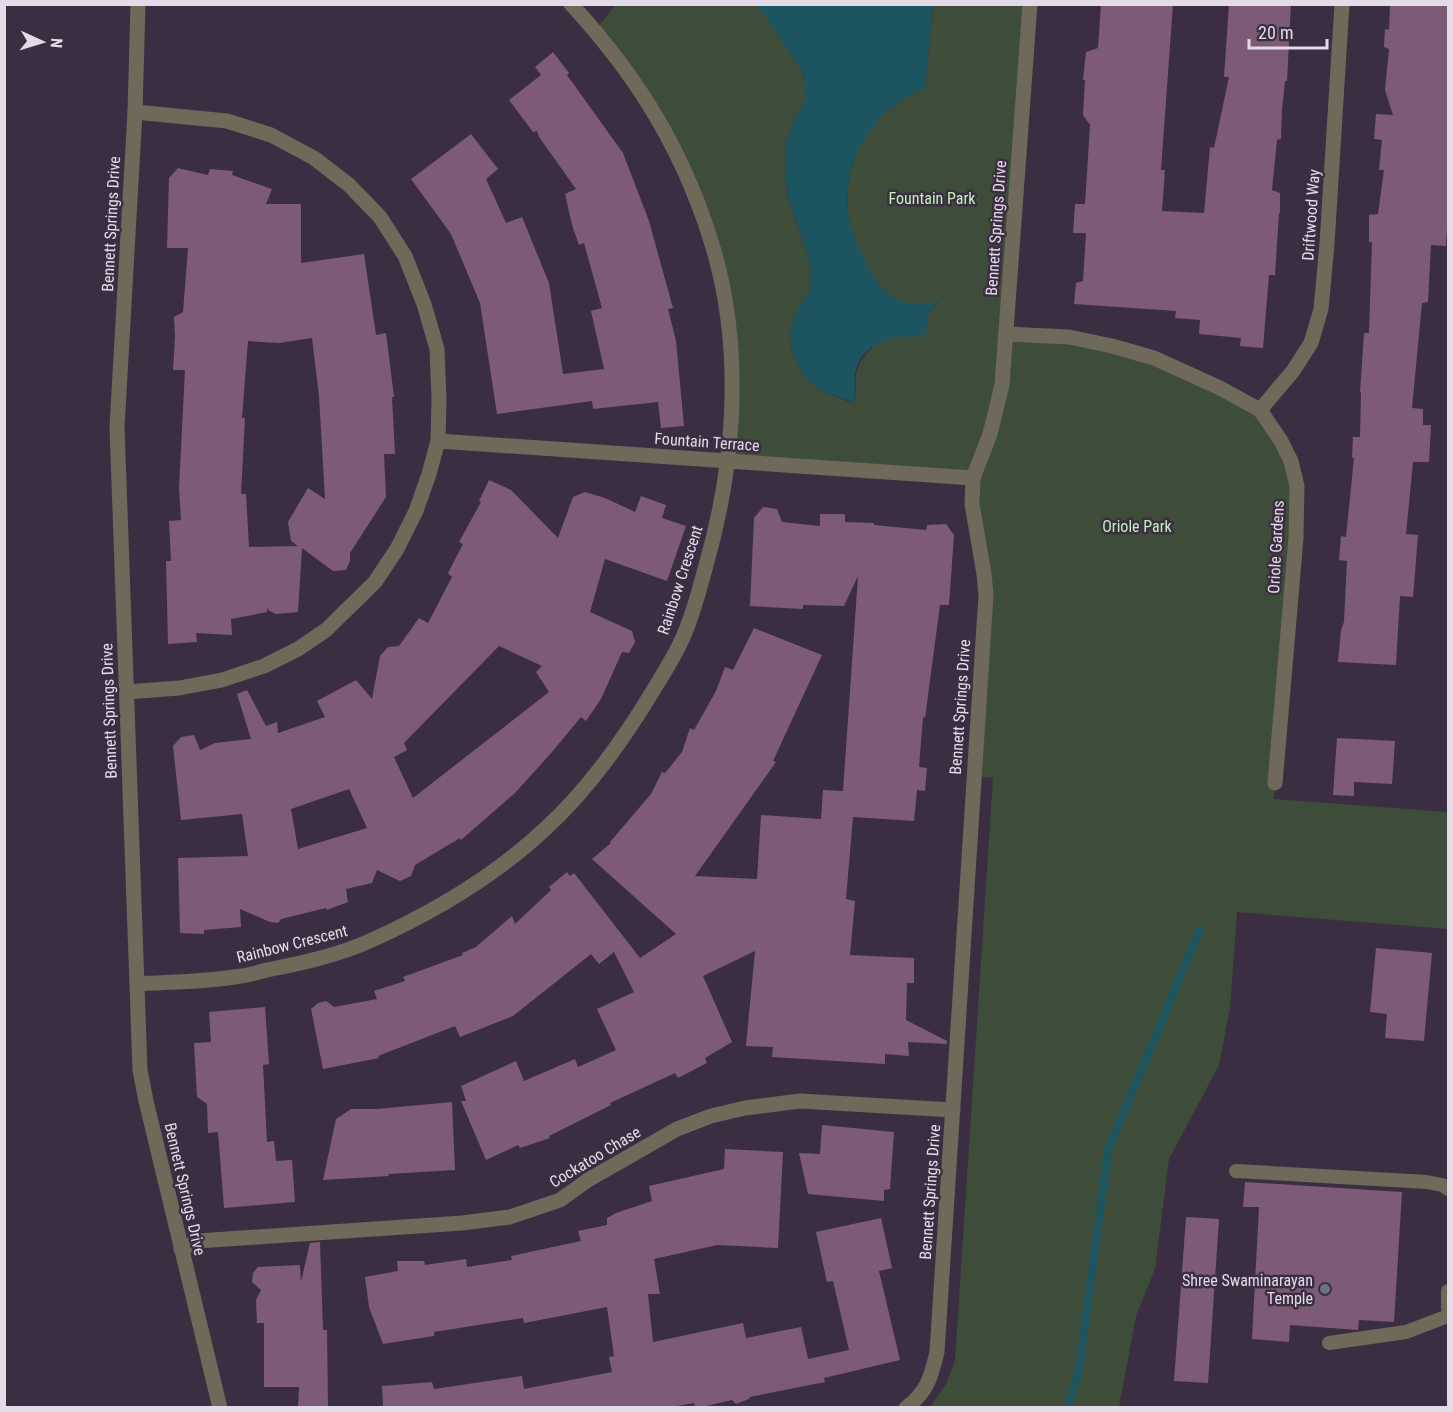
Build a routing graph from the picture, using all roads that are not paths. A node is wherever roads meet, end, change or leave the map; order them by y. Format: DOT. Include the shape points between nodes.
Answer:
graph roads {
  1 [pos="138,4"];
  2 [pos="571,4"];
  3 [pos="1030,4"];
  4 [pos="1342,4"];
  5 [pos="135,112"];
  6 [pos="1006,334"];
  7 [pos="1260,410"];
  8 [pos="438,441"];
  9 [pos="727,461"];
  10 [pos="973,478"];
  11 [pos="126,692"];
  12 [pos="1275,783"];
  13 [pos="138,984"];
  14 [pos="953,1110"];
  15 [pos="1236,1171"];
  16 [pos="1449,1189"];
  17 [pos="181,1249"];
  18 [pos="1449,1291"];
  19 [pos="1449,1308"];
  20 [pos="1449,1316"];
  21 [pos="1329,1343"];
  22 [pos="220,1407"];
  23 [pos="906,1407"];
  1 -- 5 [label="street, Bennett Springs Drive"];
  2 -- 9 [label="street, Rainbow Crescent" via="596,31 651,106 702,214 716,260 732,351"];
  3 -- 6 [label="street, Bennett Springs Drive"];
  4 -- 7 [label="street, Driftwood Way" via="1321,309 1311,343"];
  5 -- 8 [label="street" via="227,121 271,135 314,158 350,185 380,218 405,256 424,304 437,349"];
  5 -- 11 [label="street, Bennett Springs Drive" via="117,427"];
  6 -- 7 [label="street, Oriole Gardens" via="1069,338 1154,358"];
  6 -- 10 [label="street, Bennett Springs Drive" via="1002,386"];
  7 -- 12 [label="street, Oriole Gardens" via="1292,461 1297,486"];
  8 -- 9 [label="street, Fountain Terrace"];
  8 -- 11 [label="street" via="416,511 397,549 375,582 326,630 264,666 222,680"];
  9 -- 10 [label="street, Fountain Terrace"];
  9 -- 13 [label="street, Rainbow Crescent" via="712,546 679,645 610,756 546,829 498,868 453,897 370,941 328,956 234,977"];
  10 -- 14 [label="street, Bennett Springs Drive" via="972,504 986,595"];
  11 -- 13 [label="street, Bennett Springs Drive"];
  13 -- 17 [label="street, Bennett Springs Drive" via="140,1070"];
  14 -- 17 [label="street, Cockatoo Chase" via="800,1101 746,1108 677,1129 560,1200 510,1217 198,1241"];
  14 -- 23 [label="street, Bennett Springs Drive" via="937,1352 930,1381"];
  15 -- 16 [label="lane" via="1427,1182"];
  17 -- 22 [label="street, Bennett Springs Drive"];
  18 -- 19 [label="lane"];
  20 -- 21 [label="lane" via="1406,1332"];
}
